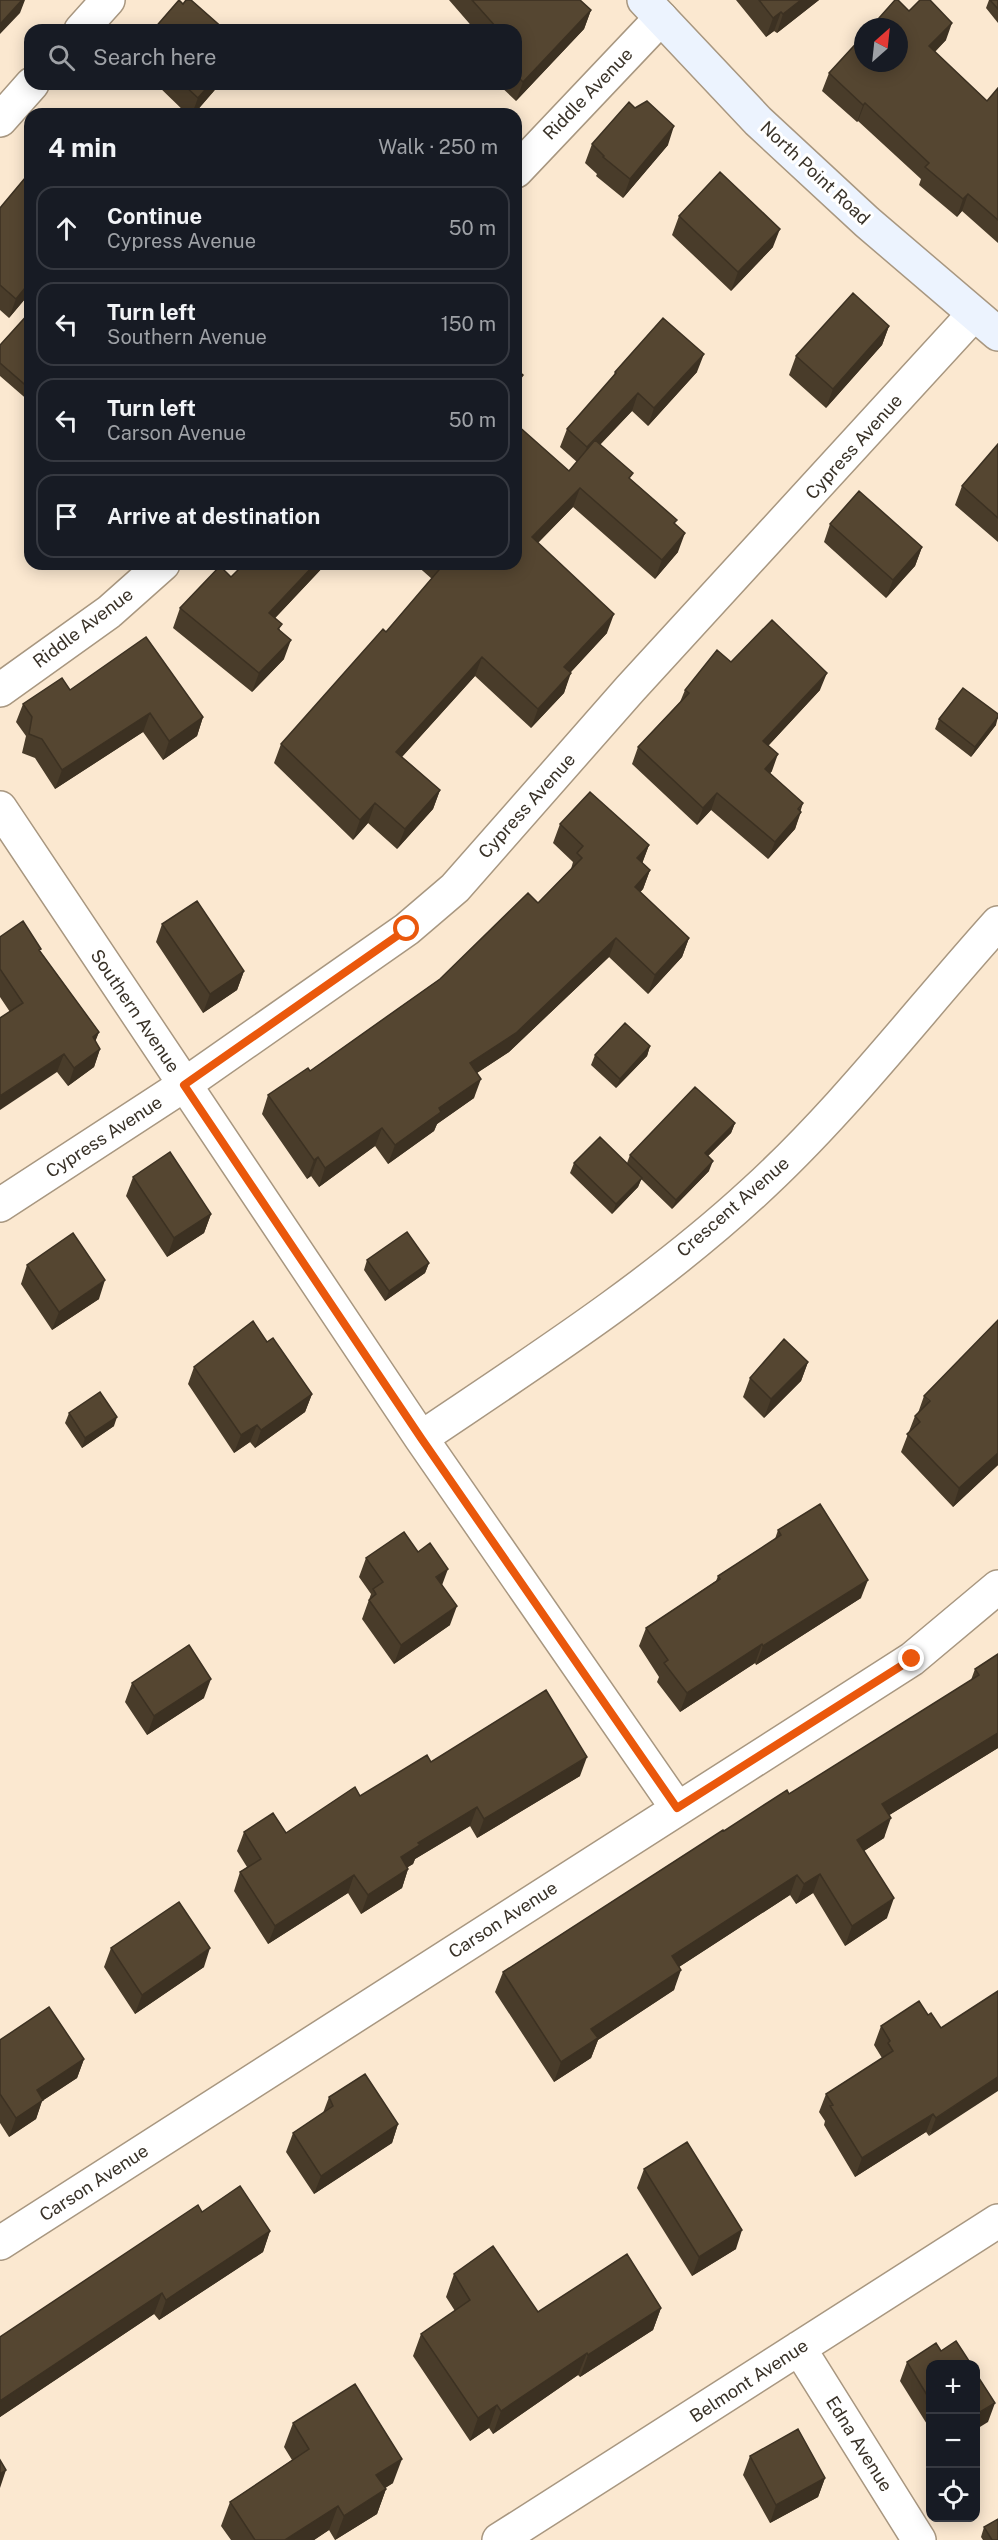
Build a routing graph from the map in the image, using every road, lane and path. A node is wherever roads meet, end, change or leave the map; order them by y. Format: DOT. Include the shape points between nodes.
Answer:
graph roads {
  1 [pos="105,1"];
  2 [pos="652,9"];
  3 [pos="86,24"];
  4 [pos="27,90"];
  5 [pos="0,120"];
  6 [pos="522,164"];
  7 [pos="986,325"];
  8 [pos="156,570"];
  9 [pos="0,690"];
  10 [pos="0,808"];
  11 [pos="998,923"];
  12 [pos="184,1085"];
  13 [pos="0,1205"];
  14 [pos="421,1438"];
  15 [pos="998,1587"];
  16 [pos="677,1808"];
  17 [pos="998,2221"];
  18 [pos="0,2243"];
  19 [pos="799,2348"];
  20 [pos="499,2540"];
  21 [pos="919,2540"];
  1 -- 3 [label="street"];
  2 -- 6 [label="street, Riddle Avenue"];
  2 -- 7 [label="street, North Point Road" via="758,121"];
  4 -- 5 [label="street"];
  7 -- 12 [label="street, Cypress Avenue" via="841,462 630,689 455,888 407,929"];
  8 -- 9 [label="street, Riddle Avenue" via="109,612"];
  10 -- 12 [label="street, Southern Avenue"];
  11 -- 14 [label="street, Crescent Avenue" via="819,1128 718,1225 589,1325"];
  12 -- 13 [label="street, Cypress Avenue"];
  12 -- 14 [label="street, Southern Avenue"];
  14 -- 16 [label="street, Southern Avenue"];
  15 -- 16 [label="street, Carson Avenue" via="912,1659"];
  16 -- 18 [label="street, Carson Avenue"];
  17 -- 19 [label="street, Belmont Avenue"];
  19 -- 20 [label="street, Belmont Avenue"];
  19 -- 21 [label="street, Edna Avenue"];
}
